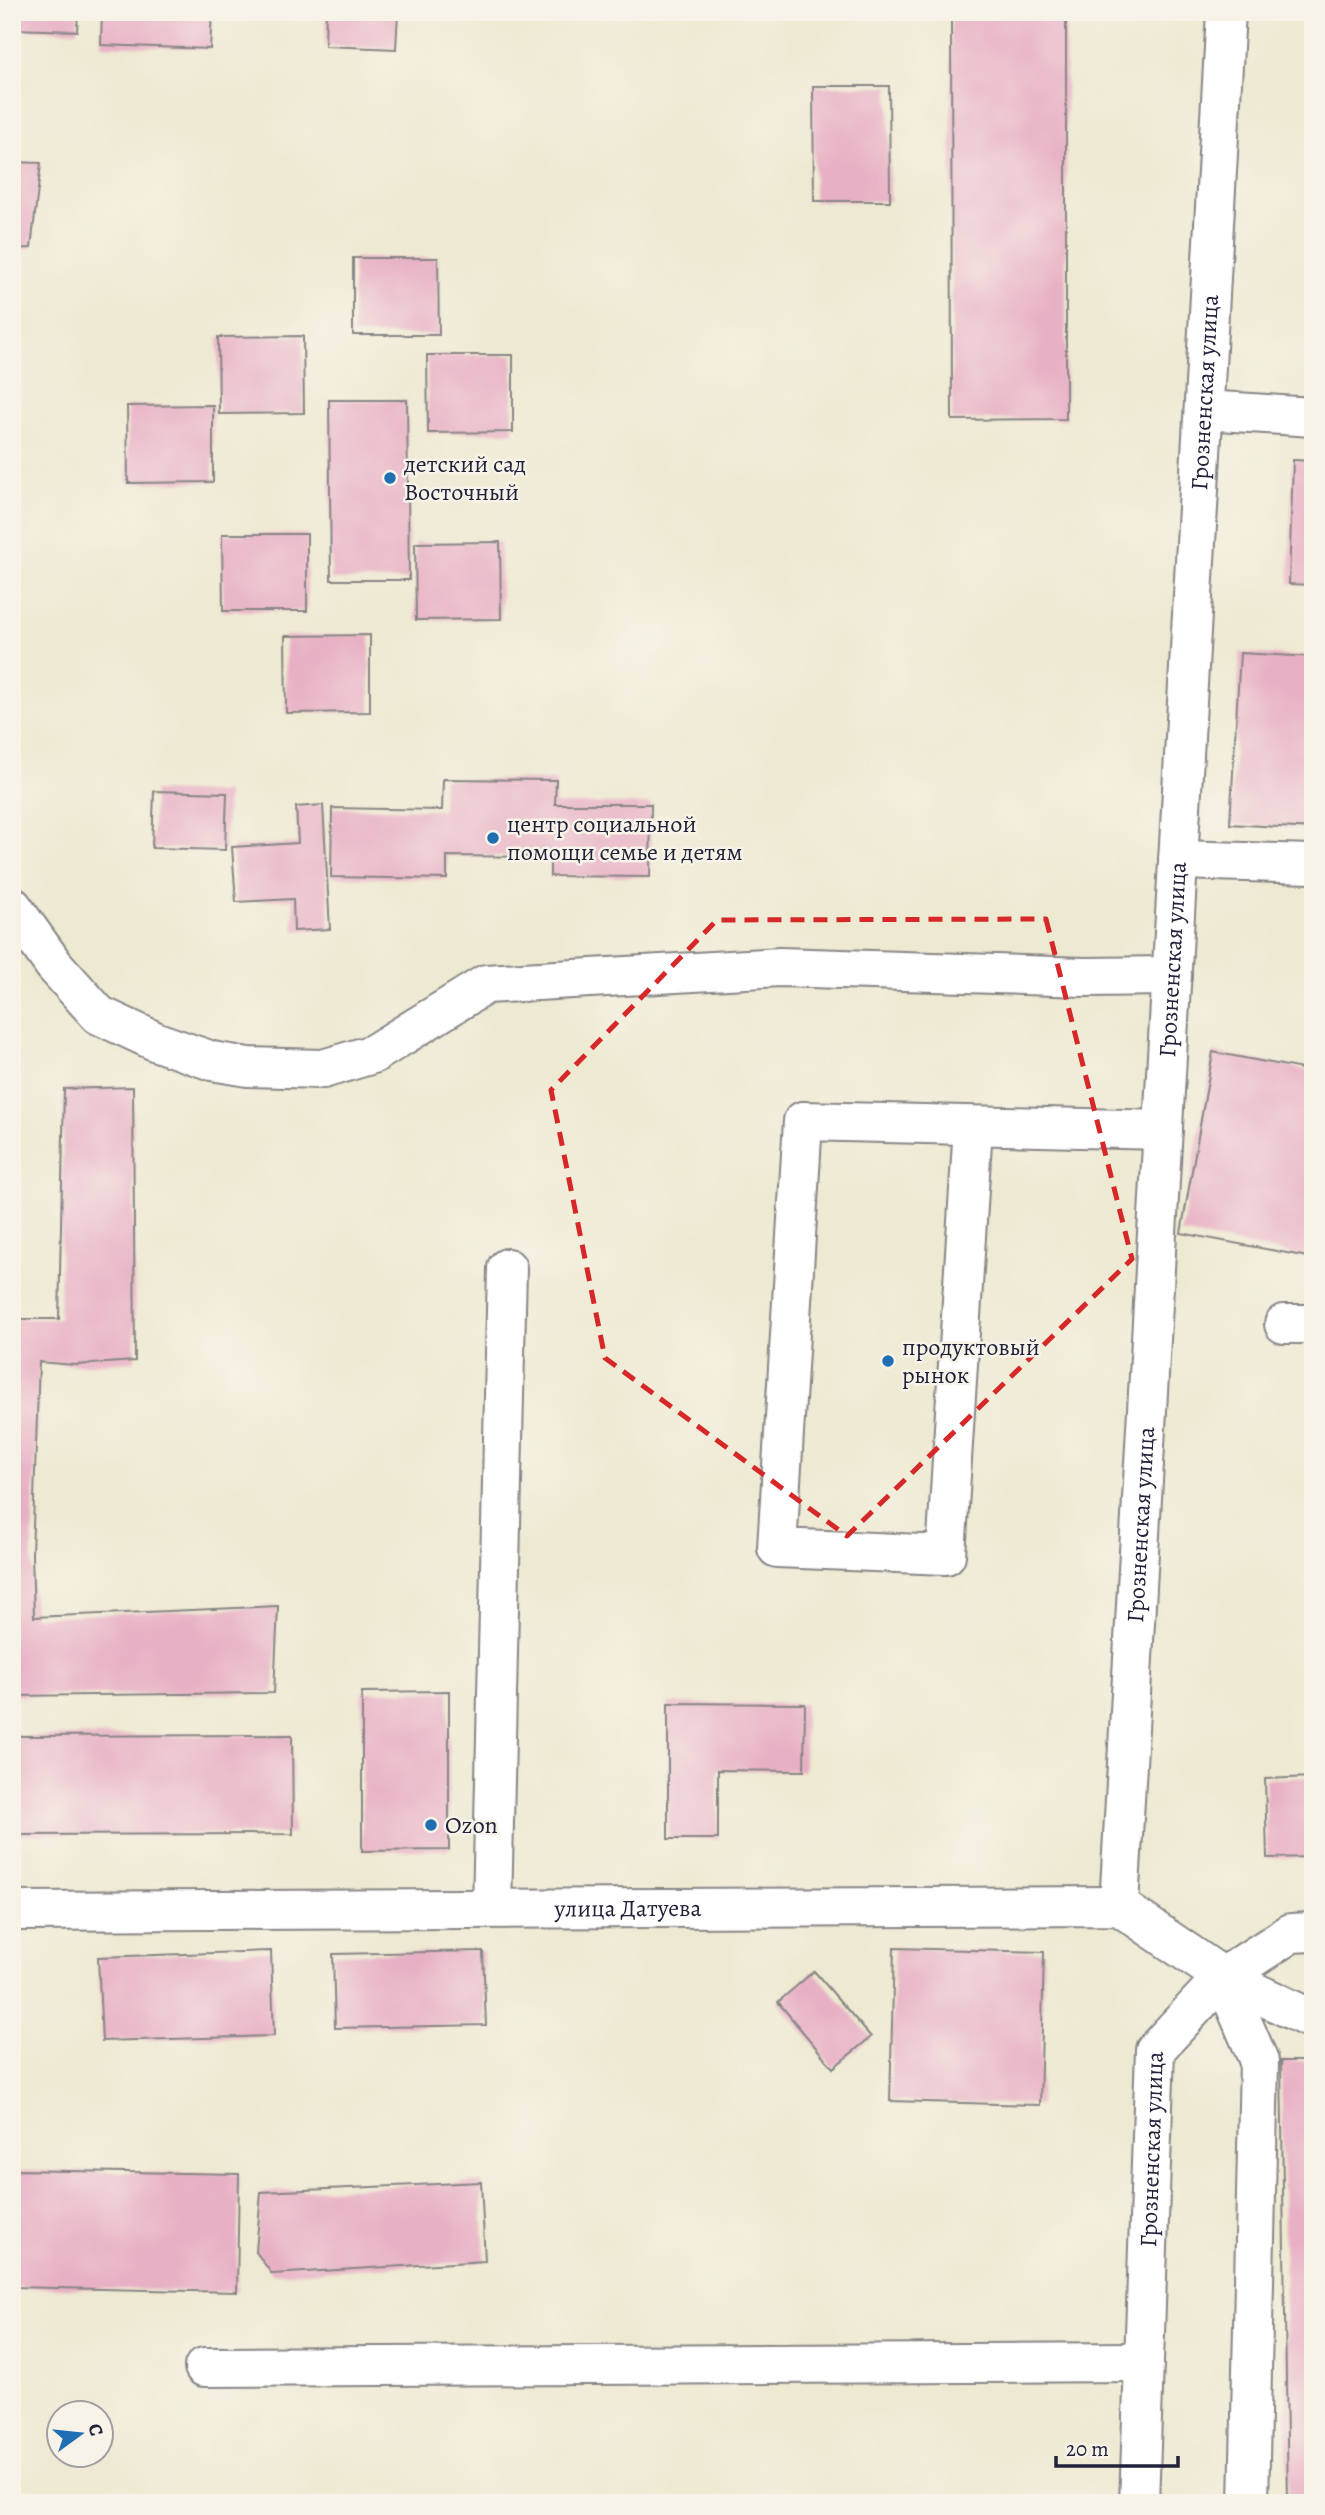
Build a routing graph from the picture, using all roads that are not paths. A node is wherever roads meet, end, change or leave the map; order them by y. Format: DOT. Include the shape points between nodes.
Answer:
graph roads {
  1 [pos="1226,12"];
  2 [pos="1204,411"];
  3 [pos="1313,417"];
  4 [pos="1178,860"];
  5 [pos="1313,864"];
  6 [pos="12,906"];
  7 [pos="1172,976"];
  8 [pos="973,1126"];
  9 [pos="1163,1130"];
  10 [pos="507,1268"];
  11 [pos="1119,1906"];
  12 [pos="492,1909"];
  13 [pos="12,1911"];
  14 [pos="1313,1933"];
  15 [pos="1223,1978"];
  16 [pos="1313,2017"];
  17 [pos="1144,2362"];
  18 [pos="204,2367"];
  19 [pos="1139,2503"];
  20 [pos="1249,2503"];
  1 -- 2 [label="street, Грозненская улица"];
  2 -- 3 [label="street"];
  2 -- 4 [label="street, Грозненская улица"];
  4 -- 5 [label="street"];
  4 -- 7 [label="street, Грозненская улица"];
  6 -- 7 [label="street" via="54,965 99,1015 212,1061 248,1067 323,1069 373,1054 486,984 780,967"];
  7 -- 9 [label="street, Грозненская улица"];
  8 -- 8 [label="street" via="803,1121 776,1548 946,1555"];
  8 -- 9 [label="street"];
  9 -- 11 [label="street, Грозненская улица"];
  10 -- 12 [label="street"];
  11 -- 12 [label="street, улица Датуева"];
  11 -- 15 [label="street"];
  12 -- 13 [label="street, улица Датуева"];
  14 -- 15 [label="street" via="1291,1933"];
  15 -- 16 [label="street"];
  15 -- 17 [label="street, Грозненская улица" via="1155,2050"];
  15 -- 20 [label="street" via="1259,2061"];
  17 -- 18 [label="street"];
  17 -- 19 [label="street, Грозненская улица"];
}
